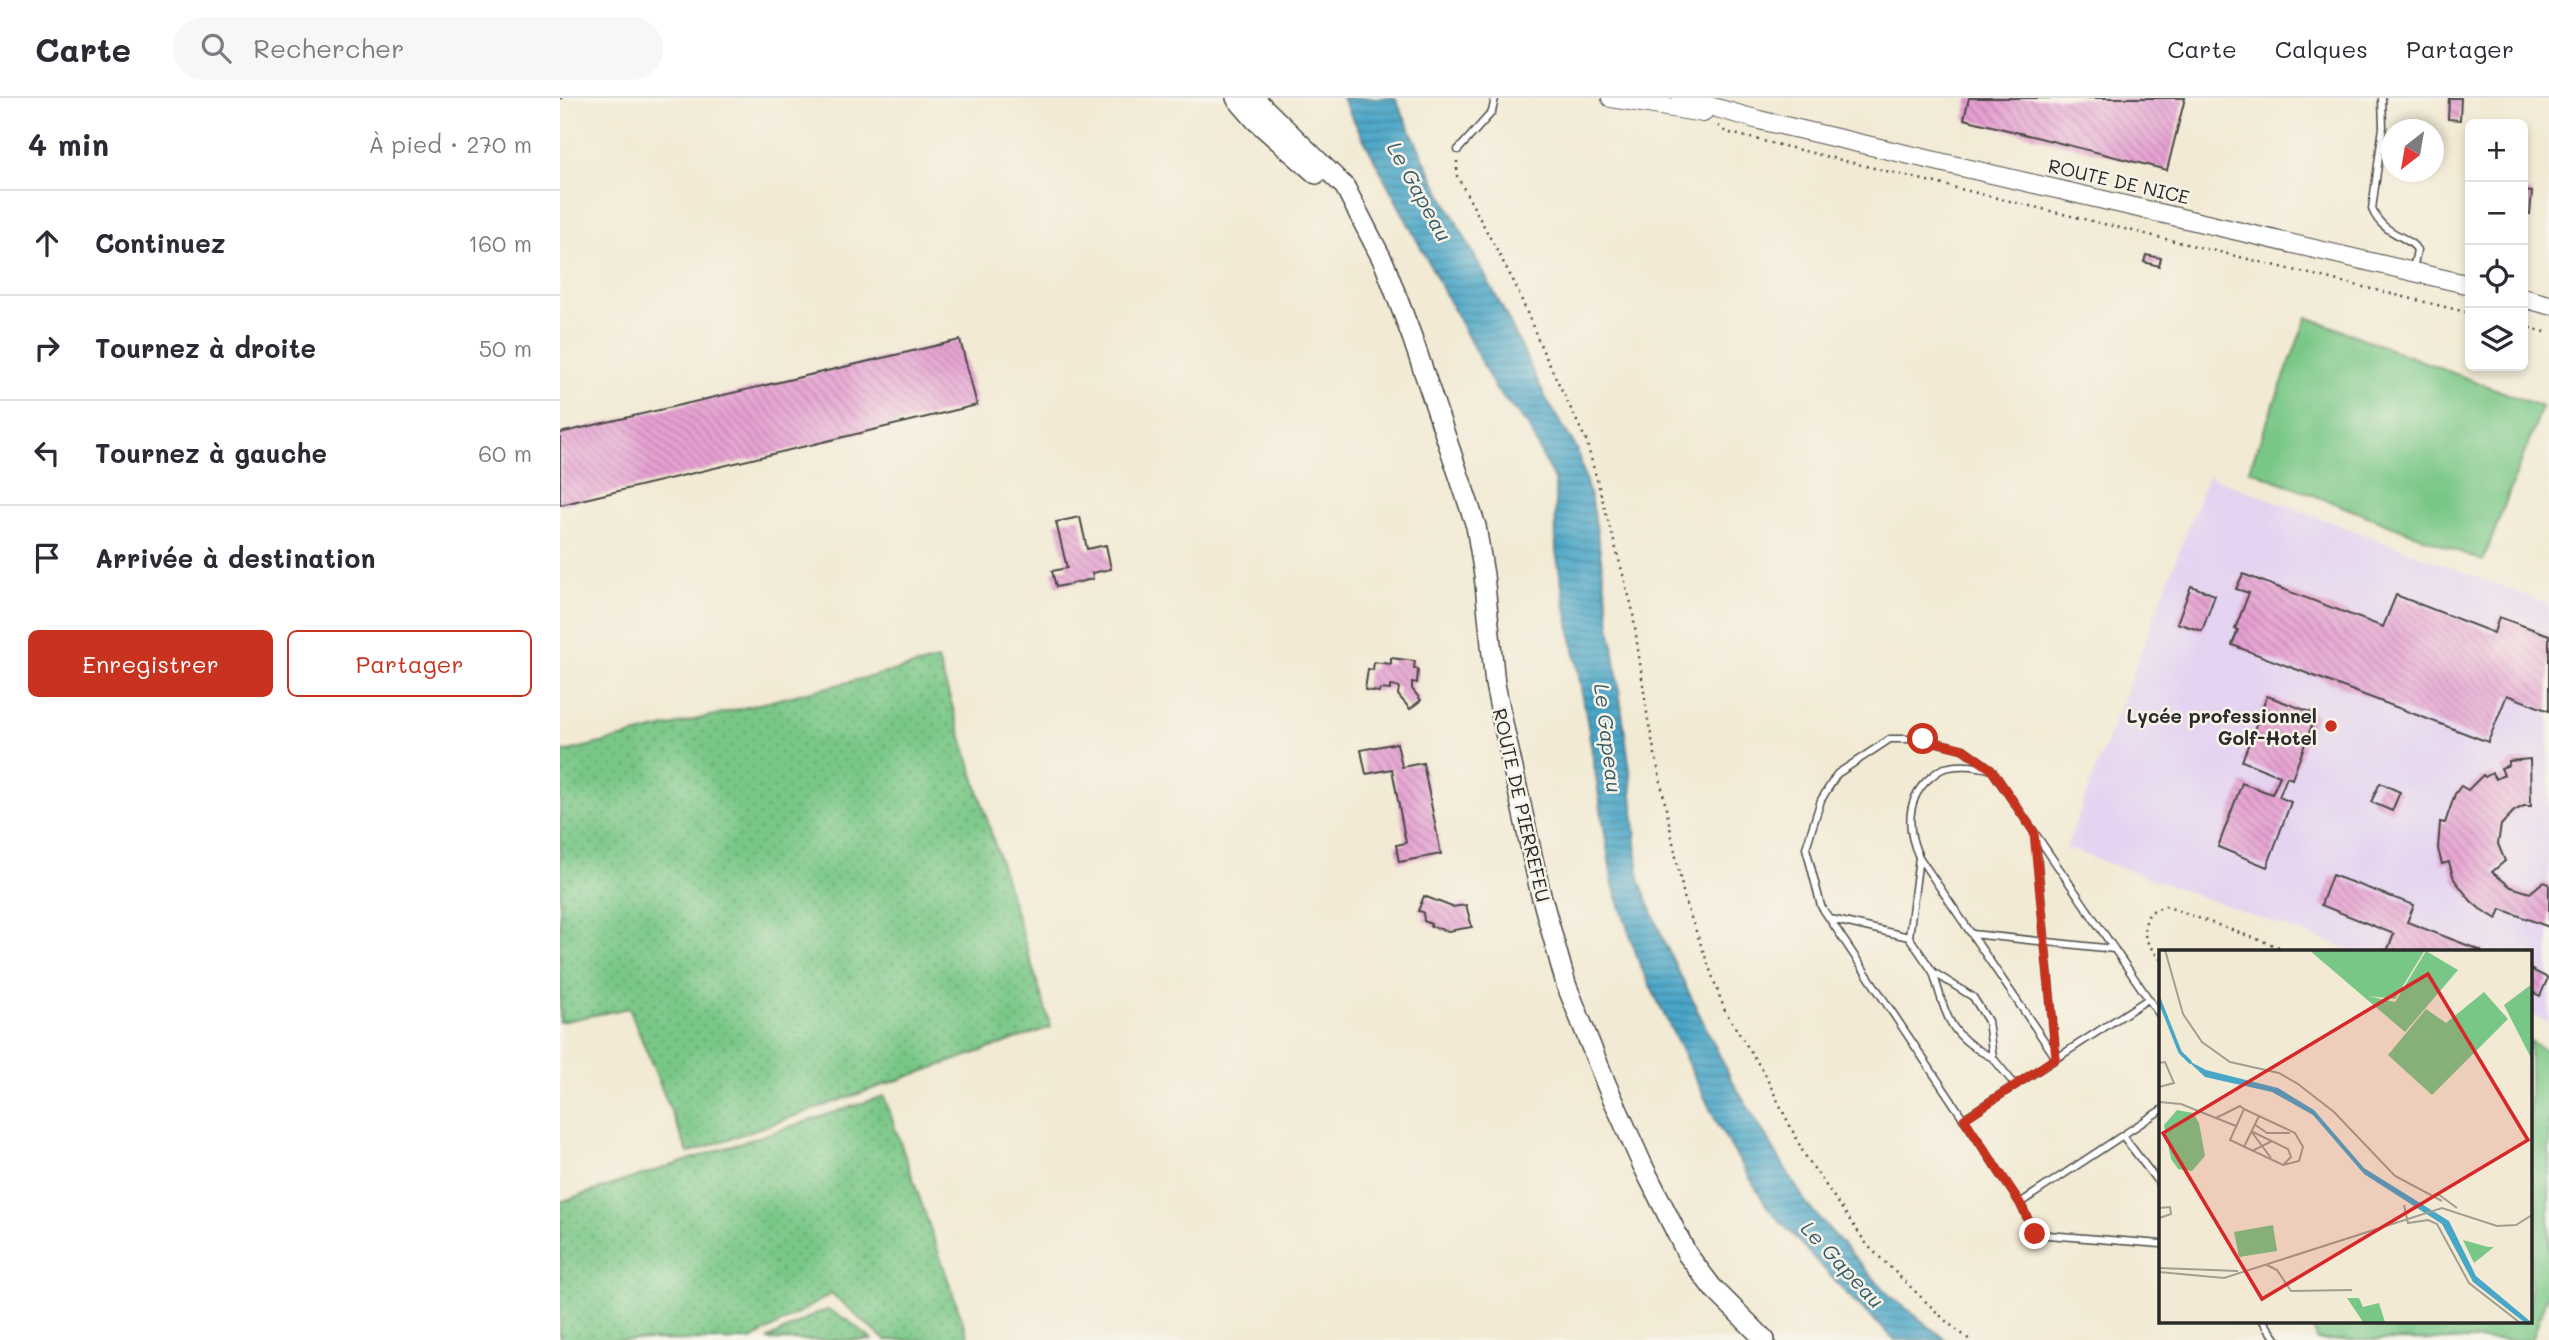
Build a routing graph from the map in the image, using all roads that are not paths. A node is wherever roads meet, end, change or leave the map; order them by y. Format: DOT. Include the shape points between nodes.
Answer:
graph roads {
  1 [pos="1236,98"];
  2 [pos="1254,98"];
  3 [pos="1265,98"];
  4 [pos="1494,98"];
  5 [pos="1611,98"];
  6 [pos="1681,98"];
  7 [pos="2382,98"];
  8 [pos="1278,120"];
  9 [pos="1759,120"];
  10 [pos="1458,149"];
  11 [pos="1368,232"];
  12 [pos="2413,271"];
  13 [pos="2465,284"];
  14 [pos="2528,300"];
  15 [pos="2548,307"];
  16 [pos="1991,769"];
  17 [pos="2034,832"];
  18 [pos="1919,857"];
  19 [pos="1831,919"];
  20 [pos="1972,934"];
  21 [pos="1909,937"];
  22 [pos="2045,941"];
  23 [pos="2114,949"];
  24 [pos="1933,972"];
  25 [pos="2148,999"];
  26 [pos="2159,1014"];
  27 [pos="1993,1058"];
  28 [pos="2056,1058"];
  29 [pos="2015,1085"];
  30 [pos="2159,1111"];
  31 [pos="1964,1119"];
  32 [pos="2123,1136"];
  33 [pos="2159,1183"];
  34 [pos="2020,1203"];
  35 [pos="2159,1244"];
  36 [pos="2264,1322"];
  37 [pos="1765,1340"];
  38 [pos="2277,1340"];
  1 -- 11 [label="main road" via="1322,180"];
  2 -- 8 [label="main road"];
  3 -- 8 [label="main road"];
  4 -- 10 [label="lane" via="1492,111"];
  5 -- 9 [label="main road"];
  6 -- 9 [label="main road"];
  7 -- 12 [label="lane" via="2383,127 2372,209 2376,220 2414,245"];
  8 -- 11 [label="main road" via="1345,187"];
  9 -- 12 [label="main road, ROUTE DE NICE"];
  11 -- 37 [label="main road, ROUTE DE PIERREFEU" via="1412,337 1476,526 1495,684 1540,891 1566,984 1607,1087 1687,1254 1712,1287"];
  12 -- 13 [label="main road, ROUTE DE NICE"];
  14 -- 15 [label="main road"];
  16 -- 17 [label="lane"];
  16 -- 18 [label="lane" via="1967,765 1942,768 1923,784 1912,802 1910,822"];
  16 -- 19 [label="lane" via="1963,749 1923,739 1889,740 1838,774 1821,800 1806,848 1821,906"];
  17 -- 22 [label="lane"];
  17 -- 23 [label="lane"];
  18 -- 20 [label="lane"];
  18 -- 21 [label="lane"];
  19 -- 21 [label="lane"];
  19 -- 31 [label="lane"];
  20 -- 22 [label="lane"];
  20 -- 28 [label="lane"];
  21 -- 24 [label="lane"];
  22 -- 23 [label="lane"];
  22 -- 28 [label="lane"];
  23 -- 25 [label="lane"];
  24 -- 27 [label="lane" via="1955,1032"];
  24 -- 27 [label="lane" via="1973,997 1988,1021"];
  25 -- 26 [label="lane"];
  25 -- 28 [label="lane"];
  27 -- 29 [label="lane"];
  28 -- 29 [label="lane"];
  29 -- 31 [label="lane"];
  30 -- 32 [label="lane"];
  31 -- 34 [label="lane"];
  32 -- 33 [label="lane"];
  32 -- 34 [label="lane"];
  34 -- 35 [label="lane" via="2035,1234"];
  36 -- 38 [label="lane"];
}
